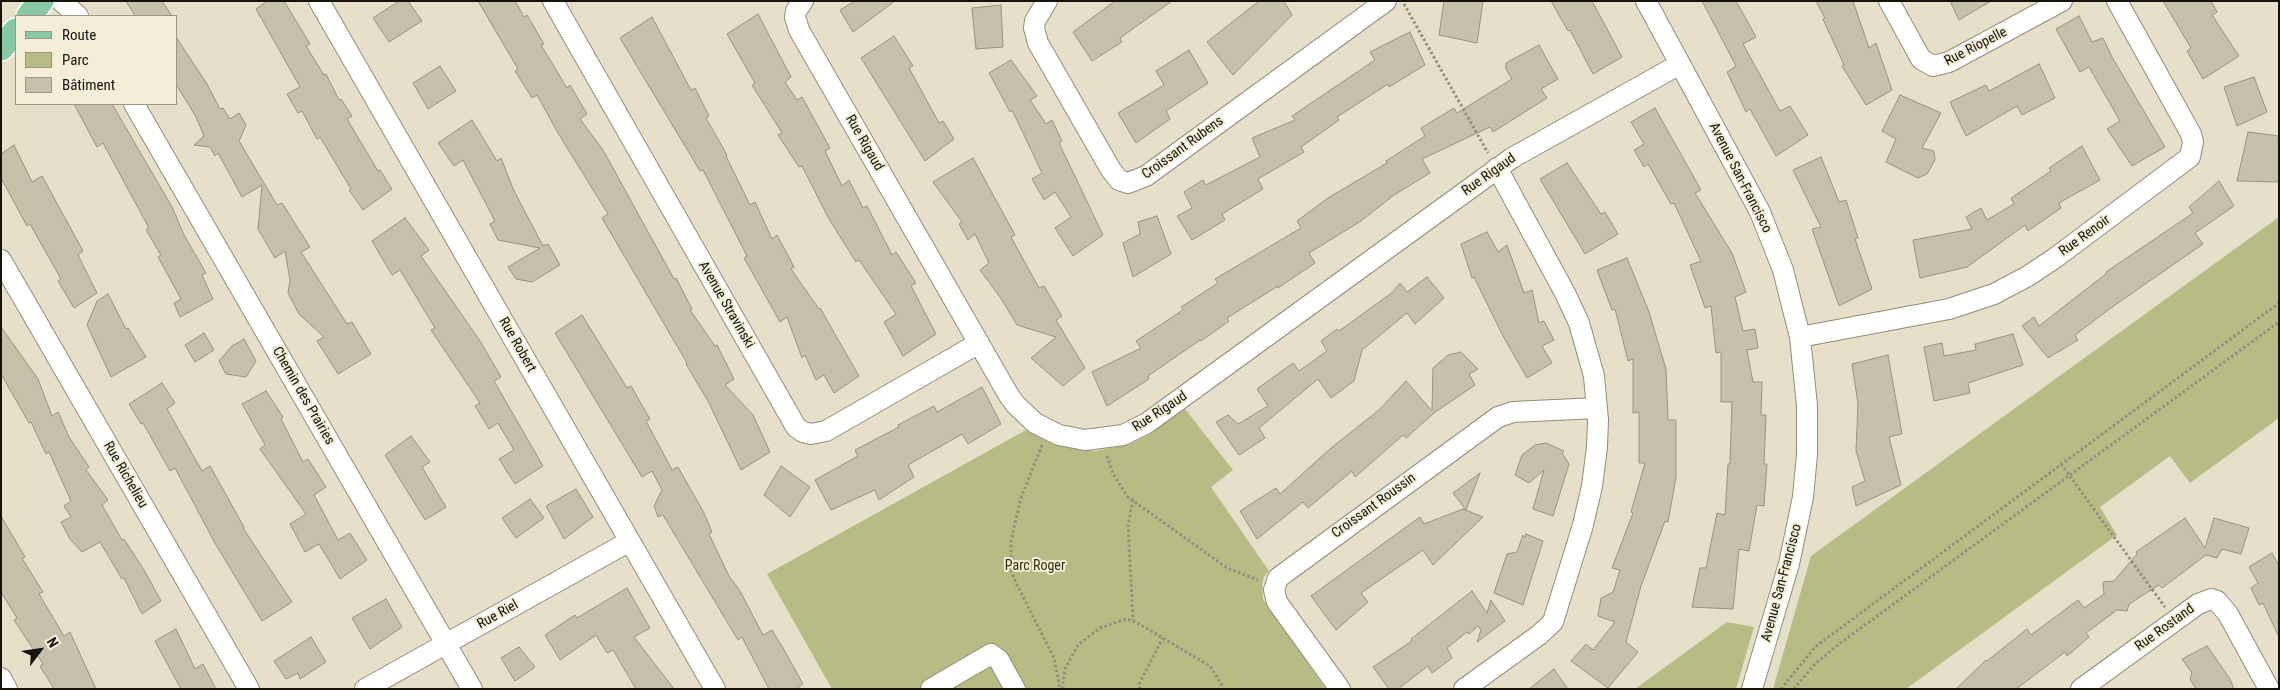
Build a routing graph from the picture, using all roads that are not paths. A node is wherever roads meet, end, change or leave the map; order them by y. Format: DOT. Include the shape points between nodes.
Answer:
graph roads {
  1 [pos="41,1"];
  2 [pos="61,1"];
  3 [pos="319,1"];
  4 [pos="553,1"];
  5 [pos="803,1"];
  6 [pos="1047,1"];
  7 [pos="1386,1"];
  8 [pos="1646,1"];
  9 [pos="1889,1"];
  10 [pos="2062,1"];
  11 [pos="2117,1"];
  12 [pos="29,15"];
  13 [pos="77,15"];
  14 [pos="15,32"];
  15 [pos="1,48"];
  16 [pos="1680,64"];
  17 [pos="135,105"];
  18 [pos="1494,163"];
  19 [pos="1,260"];
  20 [pos="1800,337"];
  21 [pos="979,343"];
  22 [pos="1597,408"];
  23 [pos="630,541"];
  24 [pos="446,644"];
  25 [pos="1,678"];
  26 [pos="7,689"];
  27 [pos="250,689"];
  28 [pos="365,689"];
  29 [pos="472,689"];
  30 [pos="715,689"];
  31 [pos="931,689"];
  32 [pos="1015,689"];
  33 [pos="1340,689"];
  34 [pos="1464,689"];
  35 [pos="1752,689"];
  36 [pos="2081,689"];
  37 [pos="2269,689"];
  1 -- 12 [label="main road"];
  2 -- 13 [label="street"];
  3 -- 23 [label="street, Rue Robert"];
  4 -- 21 [label="street, Avenue Stravinski" via="796,427 811,434 826,431"];
  5 -- 21 [label="street, Rue Rigaud" via="795,18 799,30"];
  6 -- 7 [label="street, Croissant Rubens" via="1035,21 1038,43 1116,177 1128,183 1146,176"];
  8 -- 16 [label="street, Avenue San-Francisco"];
  9 -- 10 [label="street, Rue Riopelle" via="1921,59 1933,66 1949,62"];
  11 -- 20 [label="street, Rue Renoir" via="2190,134 2193,142 2190,157 2055,258 1994,294 1949,309"];
  14 -- 15 [label="main road"];
  16 -- 18 [label="street, Rue Rigaud" via="1521,152"];
  16 -- 20 [label="street, Avenue San-Francisco" via="1768,229 1783,270"];
  17 -- 24 [label="street, Chemin des Prairies"];
  18 -- 21 [label="street, Rue Rigaud" via="1158,416 1123,435 1085,440 1059,435 1035,423 1016,404"];
  18 -- 22 [label="street" via="1579,323 1591,362"];
  19 -- 27 [label="street, Rue Richelieu"];
  20 -- 35 [label="street, Avenue San-Francisco" via="1807,406 1803,497 1789,564"];
  22 -- 33 [label="street, Croissant Roussin" via="1513,412 1498,417 1278,578 1274,590 1277,602"];
  22 -- 34 [label="street" via="1592,486 1553,622 1539,636"];
  23 -- 24 [label="street, Rue Riel"];
  23 -- 30 [label="street, Rue Robert"];
  24 -- 28 [label="street, Rue Riel"];
  24 -- 29 [label="street, Chemin des Prairies"];
  25 -- 26 [label="street"];
  31 -- 32 [label="street" via="991,654 999,660"];
  36 -- 37 [label="street, Rue Rostand" via="2190,609 2211,599 2228,614"];
}
